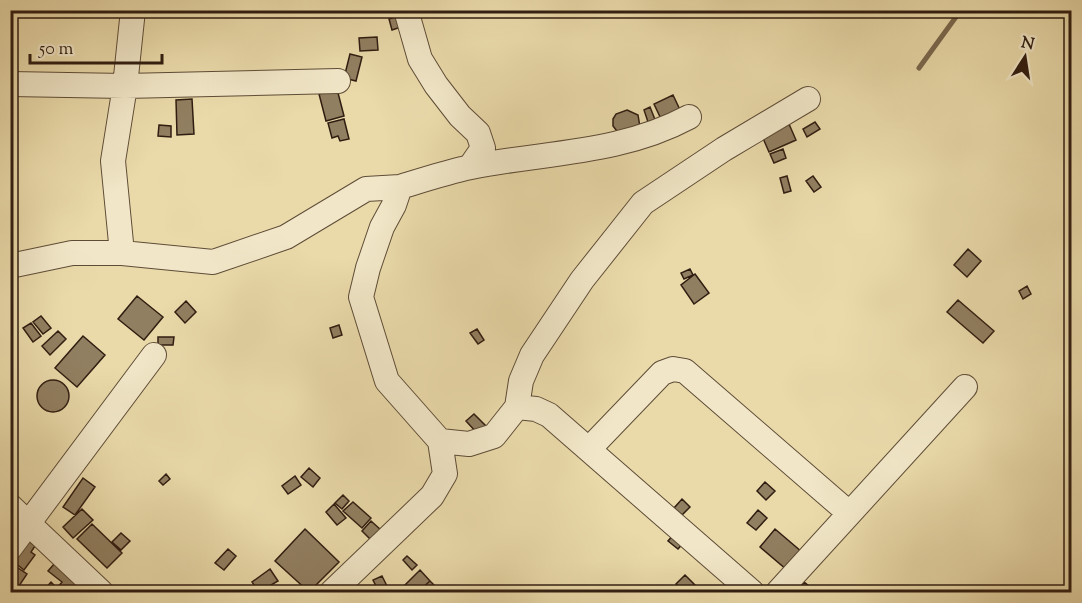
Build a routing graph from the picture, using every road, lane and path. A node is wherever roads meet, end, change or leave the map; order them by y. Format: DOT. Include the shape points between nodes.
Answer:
graph roads {
  1 [pos="133,10"];
  2 [pos="406,10"];
  3 [pos="338,81"];
  4 [pos="10,84"];
  5 [pos="125,86"];
  6 [pos="808,99"];
  7 [pos="689,117"];
  8 [pos="470,167"];
  9 [pos="400,187"];
  10 [pos="122,253"];
  11 [pos="10,266"];
  12 [pos="154,355"];
  13 [pos="965,387"];
  14 [pos="517,407"];
  15 [pos="440,441"];
  16 [pos="589,449"];
  17 [pos="10,506"];
  18 [pos="849,513"];
  19 [pos="29,523"];
  20 [pos="10,548"];
  21 [pos="101,592"];
  22 [pos="332,592"];
  23 [pos="753,592"];
  24 [pos="778,592"];
  1 -- 5 [label="street"];
  2 -- 8 [label="street" via="420,58 454,108 478,133 483,148"];
  3 -- 5 [label="street"];
  4 -- 5 [label="street"];
  5 -- 10 [label="street" via="113,161"];
  6 -- 14 [label="street" via="643,203 582,280 532,355 521,381"];
  7 -- 8 [label="street" via="633,140 570,154"];
  8 -- 9 [label="street"];
  9 -- 10 [label="street" via="366,189 286,237 213,262"];
  9 -- 15 [label="street" via="378,238 361,297 387,381"];
  10 -- 11 [label="street" via="72,253"];
  12 -- 19 [label="street"];
  13 -- 18 [label="street"];
  14 -- 15 [label="street" via="494,436 468,444"];
  14 -- 16 [label="street" via="536,409 549,416"];
  15 -- 22 [label="street" via="445,474 432,496"];
  16 -- 18 [label="street" via="662,373 673,369 686,371"];
  16 -- 23 [label="street"];
  17 -- 19 [label="street"];
  18 -- 24 [label="street"];
  19 -- 20 [label="street"];
  19 -- 21 [label="street"];
}
